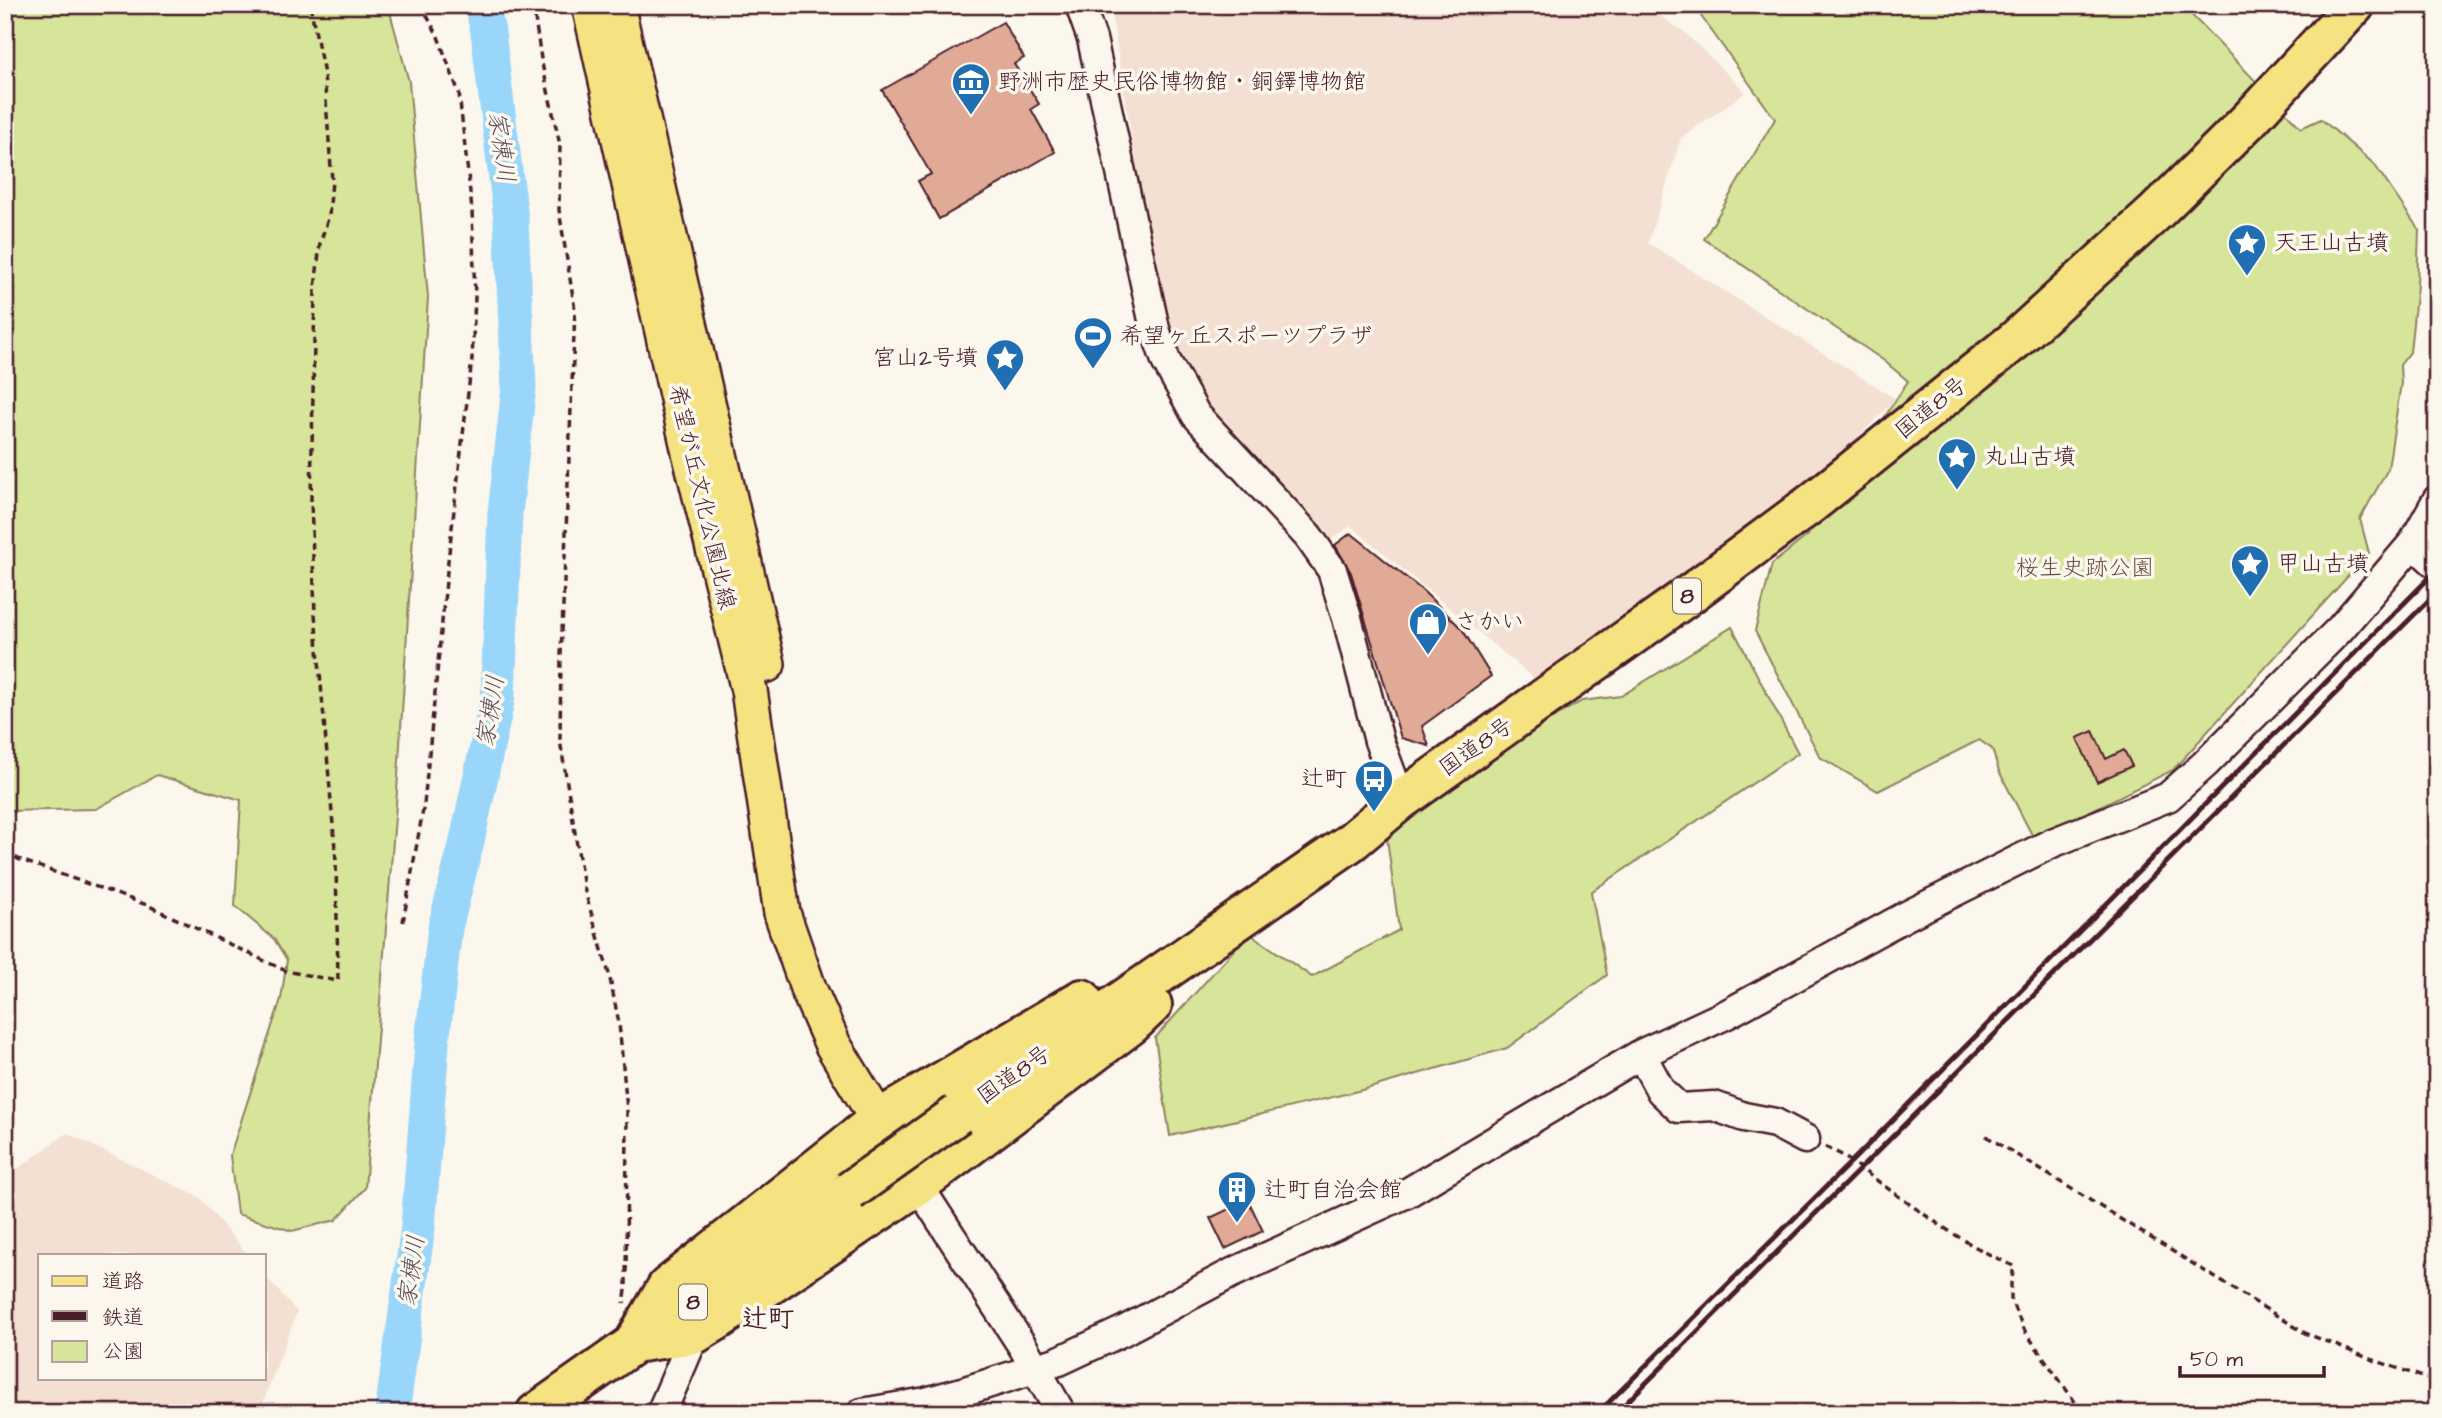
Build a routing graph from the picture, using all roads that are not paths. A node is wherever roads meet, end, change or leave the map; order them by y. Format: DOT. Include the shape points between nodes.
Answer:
graph roads {
  1 [pos="590,5"];
  2 [pos="616,5"];
  3 [pos="1080,5"];
  4 [pos="2355,5"];
  5 [pos="2437,500"];
  6 [pos="2413,543"];
  7 [pos="2437,565"];
  8 [pos="1401,800"];
  9 [pos="1214,935"];
  10 [pos="808,988"];
  11 [pos="1641,1054"];
  12 [pos="879,1119"];
  13 [pos="1805,1139"];
  14 [pos="918,1185"];
  15 [pos="695,1334"];
  16 [pos="634,1343"];
  17 [pos="1036,1368"];
  18 [pos="536,1413"];
  19 [pos="662,1413"];
  20 [pos="862,1413"];
  21 [pos="1061,1413"];
  1 -- 10 [label="main road, 希望が丘文化公園北線" via="689,449 749,690 782,913"];
  2 -- 10 [label="main road, 希望が丘文化公園北線" via="772,686"];
  3 -- 8 [label="street" via="1166,361 1196,415 1308,536 1332,570 1379,741"];
  4 -- 8 [label="highway, 国道8号 / 8" via="2174,194 2014,341 1801,511"];
  5 -- 6 [label="street"];
  6 -- 7 [label="street"];
  6 -- 11 [label="street" via="2340,629 2168,797 2052,843 1727,1014"];
  8 -- 9 [label="highway, 国道8号 / 8" via="1351,842"];
  9 -- 12 [label="highway" via="1122,976"];
  9 -- 14 [label="highway" via="1179,980 1131,1025"];
  9 -- 16 [label="highway, 国道8号 / 8, bridge"];
  10 -- 12 [label="main road, 希望が丘文化公園北線" via="833,1045"];
  11 -- 13 [label="street" via="1661,1091 1679,1108 1714,1106 1775,1124"];
  11 -- 17 [label="street" via="1407,1193"];
  12 -- 14 [label="main road, 希望が丘文化公園北線"];
  12 -- 16 [label="highway" via="667,1287"];
  14 -- 15 [label="highway"];
  14 -- 17 [label="street"];
  15 -- 16 [label="highway"];
  15 -- 19 [label="street"];
  16 -- 18 [label="highway, 国道8号 / 8"];
  17 -- 20 [label="street" via="926,1402"];
  17 -- 21 [label="street"];
}
